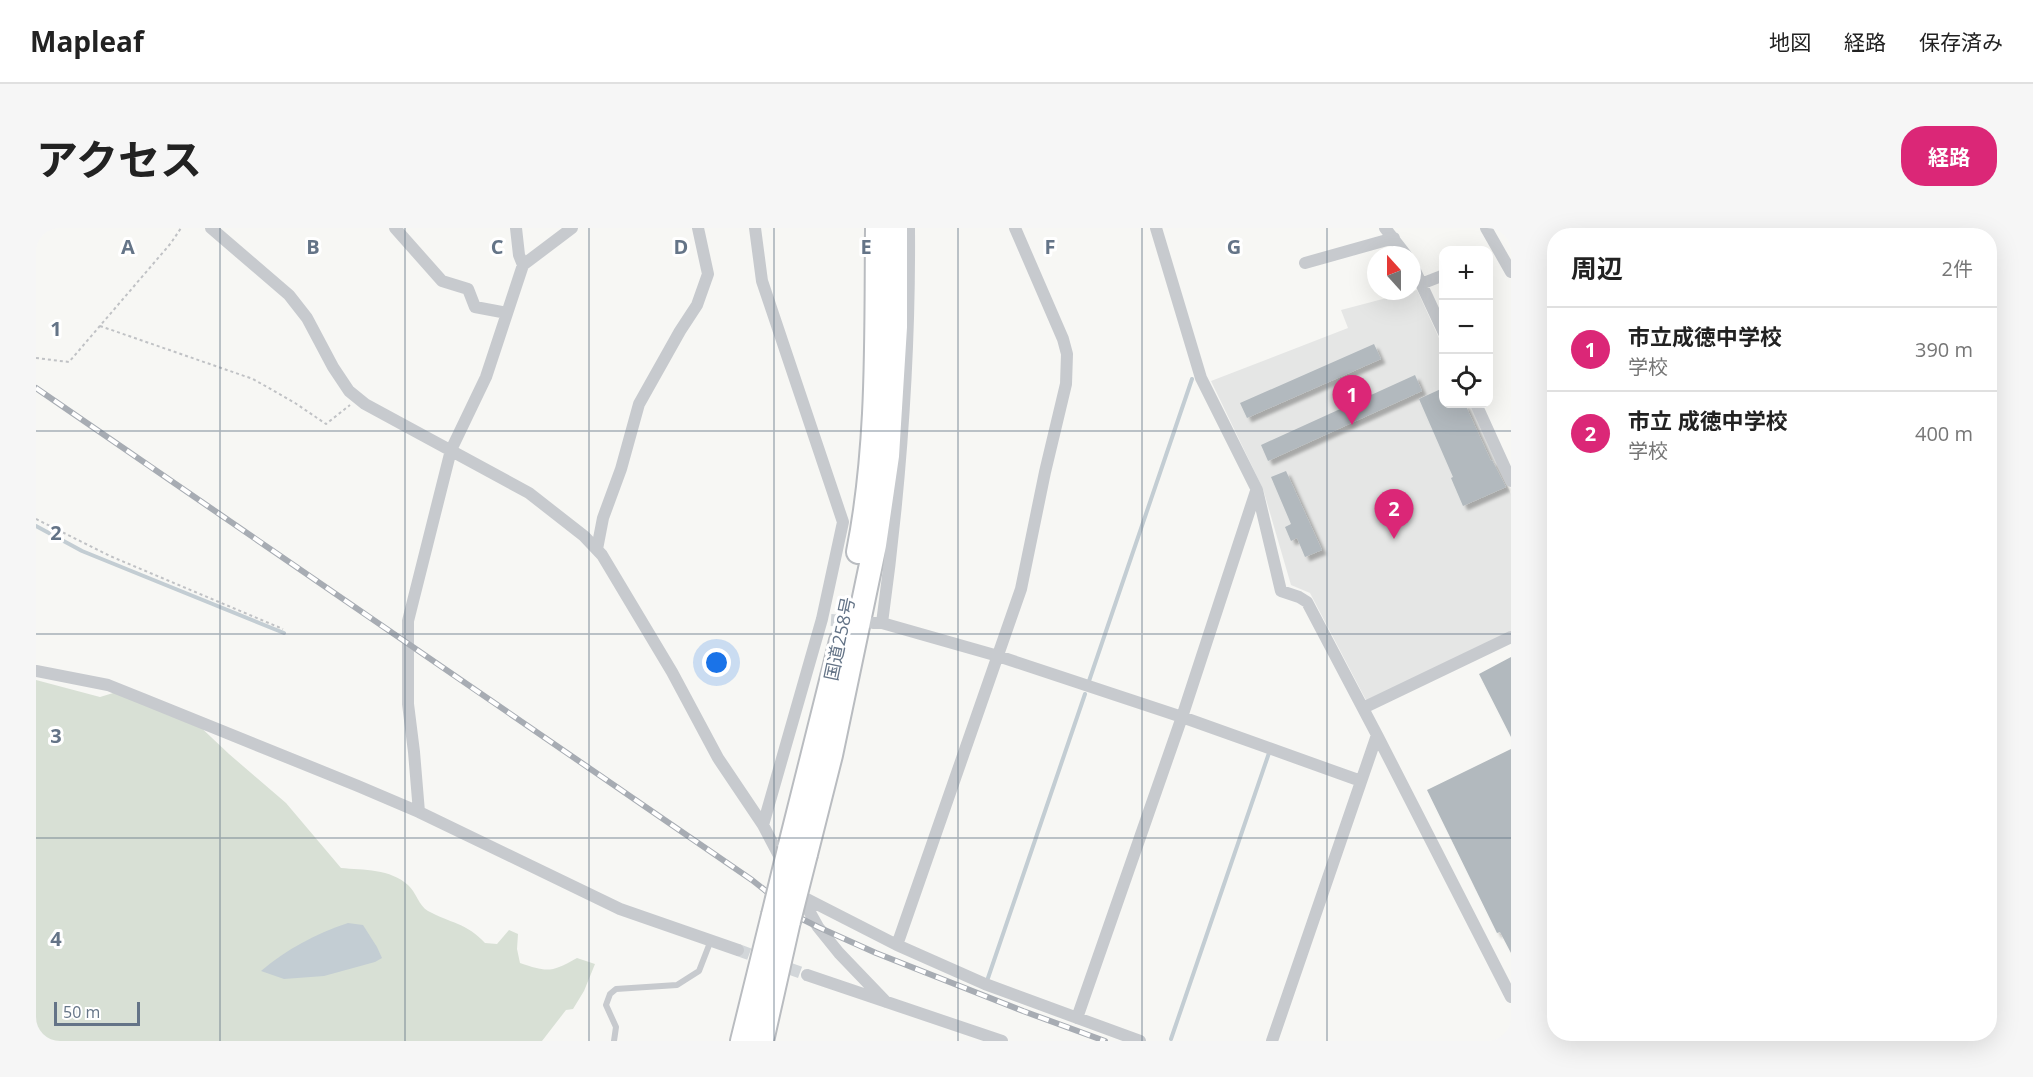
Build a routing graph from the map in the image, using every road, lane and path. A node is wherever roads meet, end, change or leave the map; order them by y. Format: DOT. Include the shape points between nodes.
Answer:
graph roads {
  1 [pos="181,228"];
  2 [pos="211,228"];
  3 [pos="395,228"];
  4 [pos="516,228"];
  5 [pos="572,228"];
  6 [pos="698,228"];
  7 [pos="755,228"];
  8 [pos="877,228"];
  9 [pos="896,228"];
  10 [pos="909,228"];
  11 [pos="1015,228"];
  12 [pos="1156,228"];
  13 [pos="1385,228"];
  14 [pos="1486,228"];
  15 [pos="1394,238"];
  16 [pos="1400,246"];
  17 [pos="1494,256"];
  18 [pos="1305,264"];
  19 [pos="524,265"];
  20 [pos="1511,272"];
  21 [pos="1439,277"];
  22 [pos="1421,284"];
  23 [pos="507,313"];
  24 [pos="1439,324"];
  25 [pos="100,326"];
  26 [pos="36,358"];
  27 [pos="359,399"];
  28 [pos="1478,408"];
  29 [pos="451,450"];
  30 [pos="1511,481"];
  31 [pos="1257,490"];
  32 [pos="36,519"];
  33 [pos="597,549"];
  34 [pos="283,629"];
  35 [pos="1511,637"];
  36 [pos="998,656"];
  37 [pos="36,670"];
  38 [pos="1363,708"];
  39 [pos="1182,717"];
  40 [pos="1377,735"];
  41 [pos="1361,781"];
  42 [pos="419,812"];
  43 [pos="763,825"];
  44 [pos="797,851"];
  45 [pos="801,896"];
  46 [pos="781,918"];
  47 [pos="711,939"];
  48 [pos="897,945"];
  49 [pos="738,950"];
  50 [pos="807,975"];
  51 [pos="1511,997"];
  52 [pos="886,1002"];
  53 [pos="1077,1018"];
  54 [pos="614,1041"];
  55 [pos="742,1041"];
  56 [pos="762,1041"];
  57 [pos="1002,1041"];
  58 [pos="1140,1041"];
  59 [pos="1272,1041"];
  1 -- 25 [label="path"];
  2 -- 27 [label="street" via="289,296 307,318 349,391"];
  3 -- 23 [label="street" via="442,281 468,289 475,307"];
  4 -- 19 [label="street"];
  5 -- 19 [label="street"];
  6 -- 33 [label="street" via="708,274 697,304 639,404"];
  7 -- 43 [label="street" via="762,281 843,522 826,620"];
  8 -- 44 [label="highway, 国道258号" via="875,387 861,540"];
  9 -- 44 [label="highway, 国道258号" via="896,327 888,456 876,545 831,755"];
  10 -- 36 [label="street" via="910,301 902,444 893,543 878,623"];
  11 -- 36 [label="street" via="1063,339 1067,370 1021,590"];
  12 -- 31 [label="street" via="1201,378"];
  13 -- 15 [label="street"];
  14 -- 17 [label="street"];
  15 -- 16 [label="street"];
  15 -- 18 [label="street"];
  17 -- 20 [label="street"];
  19 -- 23 [label="street"];
  21 -- 22 [label="street"];
  22 -- 24 [label="street"];
  23 -- 29 [label="street" via="486,377"];
  25 -- 26 [label="path" via="69,362"];
  25 -- 27 [label="path" via="253,379 326,424"];
  27 -- 29 [label="street"];
  28 -- 30 [label="street"];
  29 -- 33 [label="street" via="529,494"];
  29 -- 42 [label="street" via="408,621 408,704"];
  31 -- 38 [label="street" via="1281,591 1307,602"];
  31 -- 39 [label="street"];
  32 -- 34 [label="path" via="110,556"];
  33 -- 43 [label="street" via="672,672 718,758"];
  35 -- 38 [label="street"];
  36 -- 39 [label="street"];
  36 -- 48 [label="street"];
  37 -- 42 [label="street" via="108,686"];
  38 -- 40 [label="street"];
  39 -- 41 [label="street"];
  39 -- 53 [label="street"];
  40 -- 41 [label="street"];
  40 -- 51 [label="street"];
  41 -- 59 [label="street"];
  42 -- 47 [label="street" via="620,909"];
  43 -- 45 [label="street"];
  44 -- 46 [label="highway, 国道258号, bridge"];
  45 -- 48 [label="street"];
  45 -- 52 [label="street" via="818,927"];
  46 -- 55 [label="highway, 国道258号"];
  46 -- 56 [label="highway, 国道258号"];
  47 -- 49 [label="street"];
  47 -- 54 [label="lane" via="699,971 677,986 616,989 610,994 606,1005 616,1027"];
  48 -- 53 [label="street" via="985,984"];
  50 -- 52 [label="street"];
  52 -- 57 [label="street"];
  53 -- 58 [label="street"];
}
